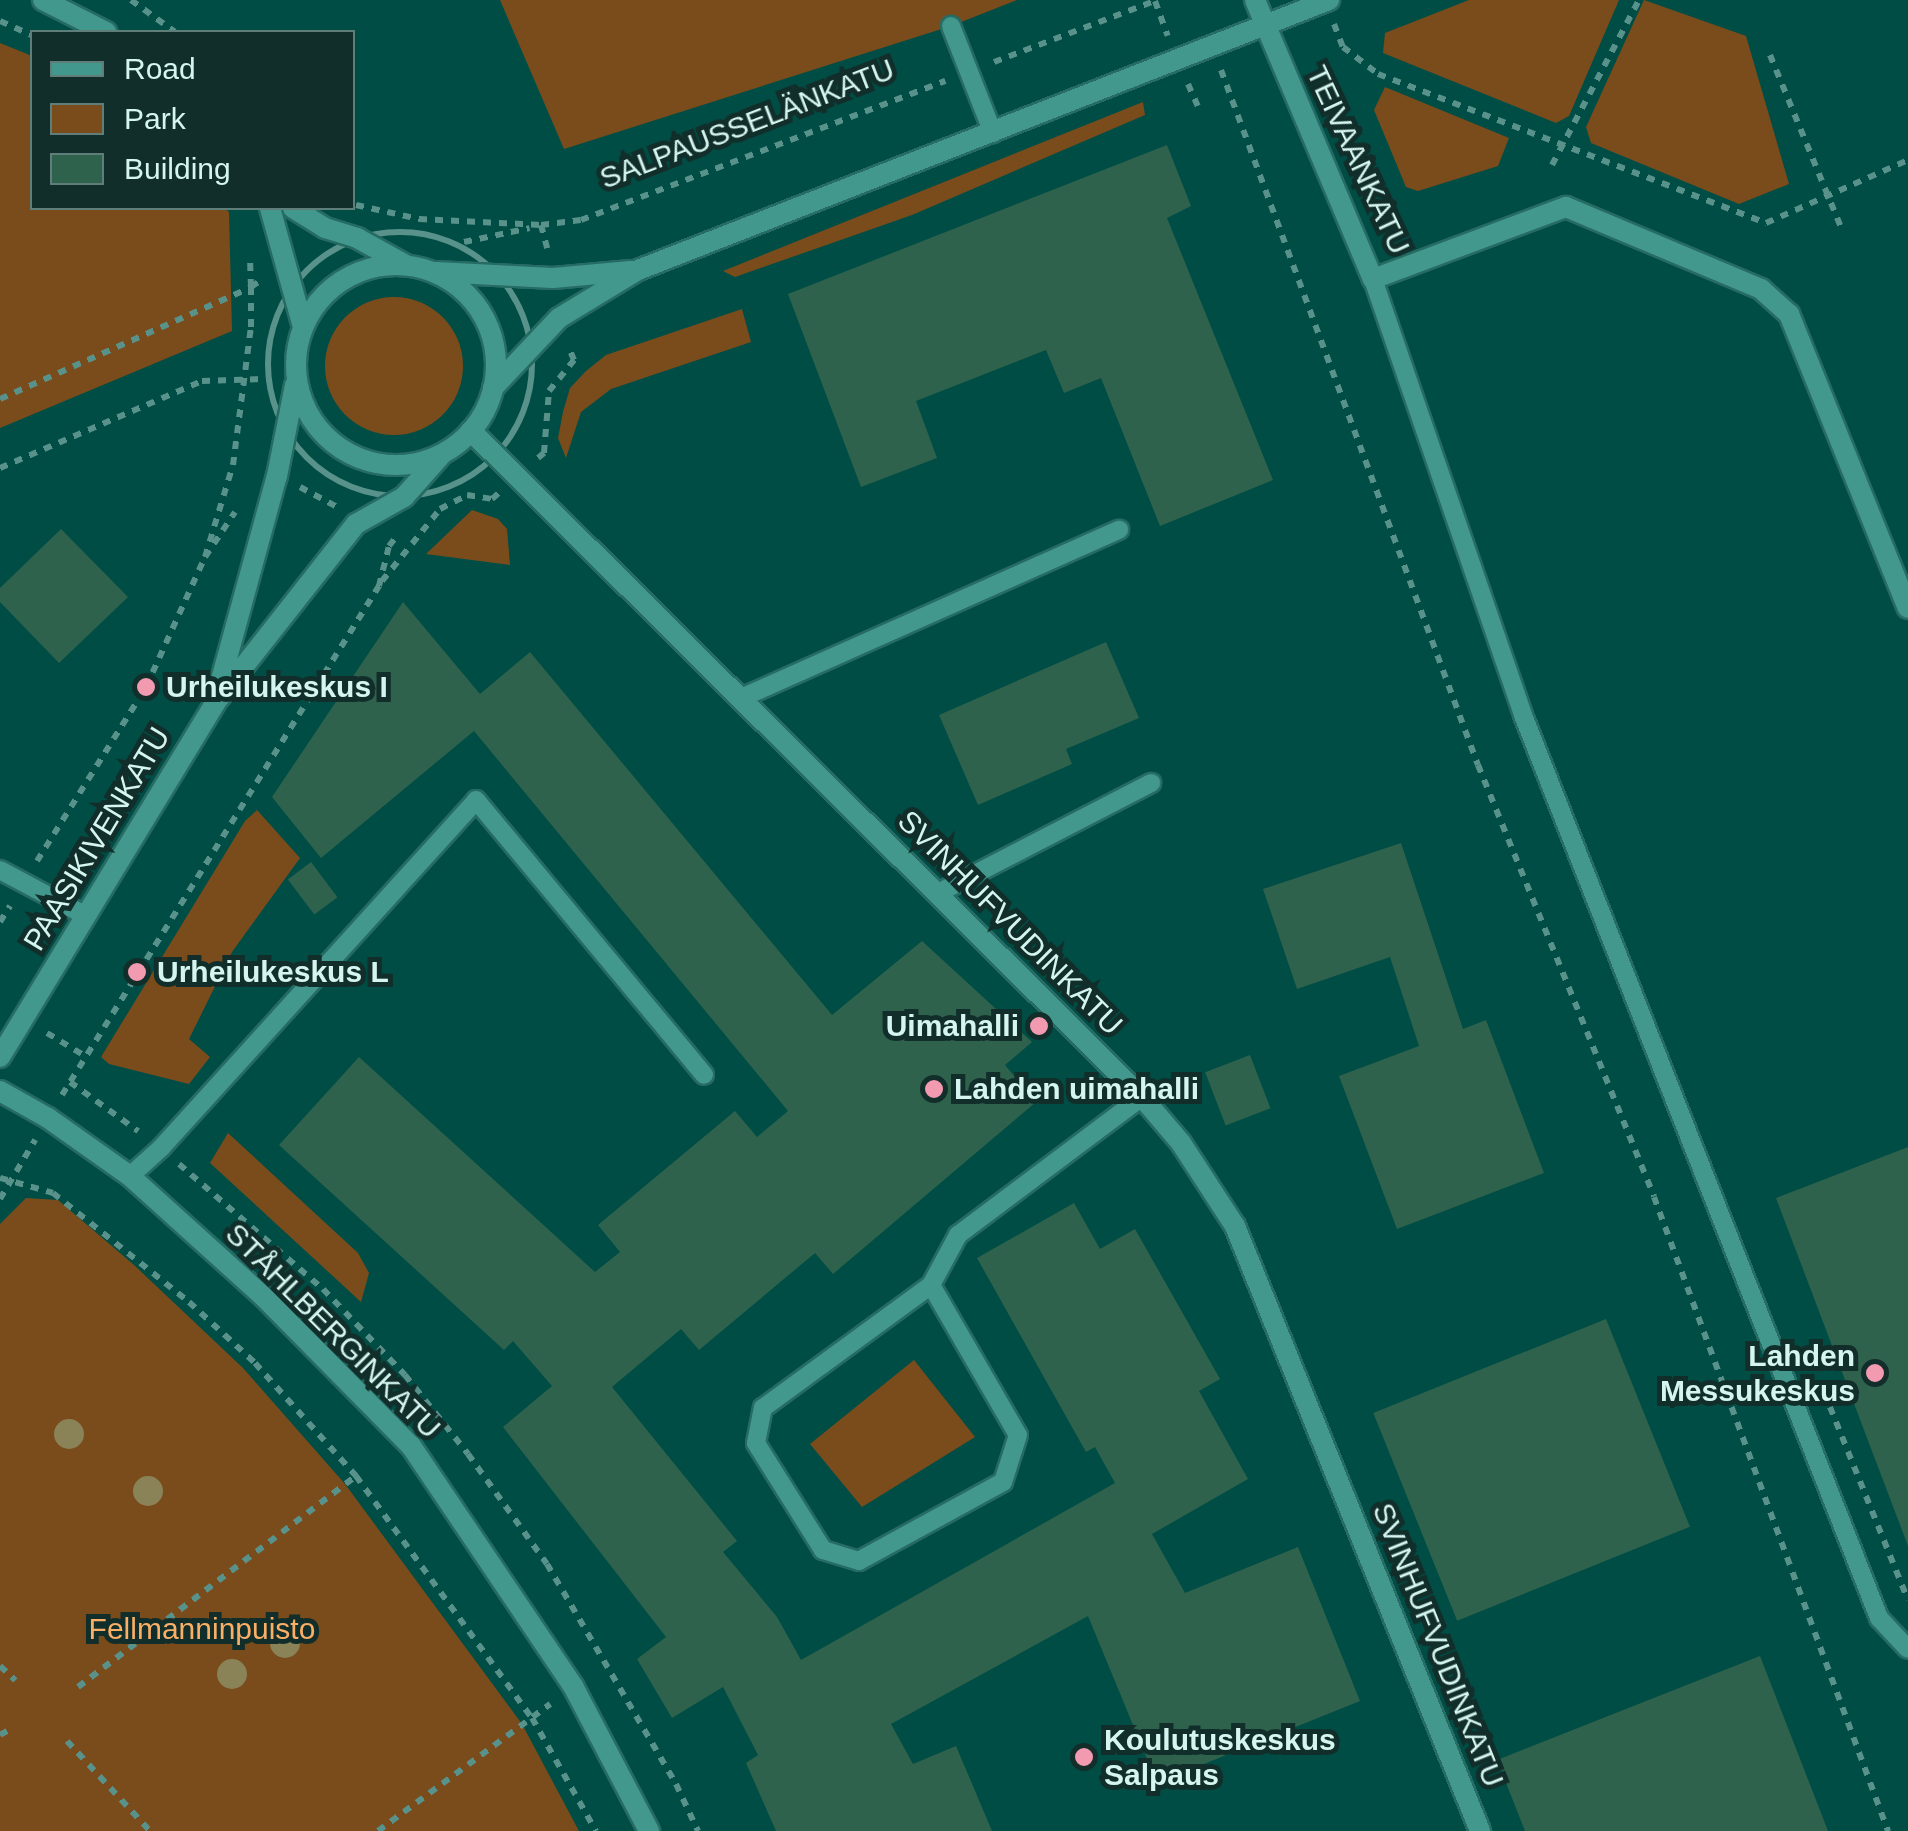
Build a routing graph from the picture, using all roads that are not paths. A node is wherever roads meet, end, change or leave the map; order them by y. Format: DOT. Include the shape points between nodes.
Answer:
graph roads {
  1 [pos="43,0"];
  2 [pos="1256,0"];
  3 [pos="1327,1"];
  4 [pos="951,26"];
  5 [pos="1266,26"];
  6 [pos="102,30"];
  7 [pos="993,133"];
  8 [pos="271,210"];
  9 [pos="296,210"];
  10 [pos="408,266"];
  11 [pos="638,270"];
  12 [pos="434,272"];
  13 [pos="1373,279"];
  14 [pos="303,326"];
  15 [pos="296,378"];
  16 [pos="494,388"];
  17 [pos="471,432"];
  18 [pos="442,454"];
  19 [pos="1118,530"];
  20 [pos="1908,608"];
  21 [pos="741,698"];
  22 [pos="215,703"];
  23 [pos="1151,783"];
  24 [pos="0,870"];
  25 [pos="938,894"];
  26 [pos="86,916"];
  27 [pos="0,1057"];
  28 [pos="704,1076"];
  29 [pos="0,1092"];
  30 [pos="1142,1097"];
  31 [pos="130,1176"];
  32 [pos="932,1285"];
  33 [pos="1908,1649"];
  34 [pos="648,1831"];
  35 [pos="1480,1831"];
  1 -- 6 [label="street"];
  2 -- 5 [label="street, TEIVAANKATU"];
  3 -- 5 [label="street"];
  4 -- 7 [label="lane"];
  5 -- 7 [label="street"];
  5 -- 13 [label="street, TEIVAANKATU"];
  7 -- 11 [label="street"];
  8 -- 14 [label="street"];
  9 -- 10 [label="street"];
  10 -- 12 [label="street"];
  10 -- 14 [label="street" via="376,267 345,278"];
  11 -- 12 [label="street" via="554,278"];
  11 -- 16 [label="street" via="559,318"];
  12 -- 16 [label="street" via="464,292 485,320 493,342"];
  13 -- 20 [label="street, TEIVAANKATU" via="1566,206 1761,289 1789,314"];
  13 -- 33 [label="lane" via="1523,715 1879,1618"];
  14 -- 15 [label="street"];
  15 -- 18 [label="street" via="318,428 362,460 416,463"];
  15 -- 22 [label="street, PAASIKIVENKATU"];
  16 -- 17 [label="street"];
  17 -- 18 [label="street"];
  17 -- 21 [label="street, SVINHUFVUDINKATU"];
  18 -- 22 [label="street, PAASIKIVENKATU" via="411,502 356,524"];
  19 -- 21 [label="lane"];
  21 -- 25 [label="street, SVINHUFVUDINKATU"];
  22 -- 26 [label="street, PAASIKIVENKATU"];
  23 -- 25 [label="lane"];
  24 -- 26 [label="lane"];
  25 -- 30 [label="street, SVINHUFVUDINKATU"];
  26 -- 27 [label="street, PAASIKIVENKATU"];
  28 -- 31 [label="lane" via="476,800"];
  29 -- 31 [label="street, STÅHLBERGINKATU"];
  30 -- 32 [label="lane" via="958,1235"];
  30 -- 35 [label="street, SVINHUFVUDINKATU" via="1235,1226"];
  31 -- 34 [label="street, STÅHLBERGINKATU" via="264,1297 410,1446 574,1686"];
  32 -- 32 [label="lane" via="764,1408 756,1444 823,1550 859,1561 1003,1482 1018,1434"];
}
